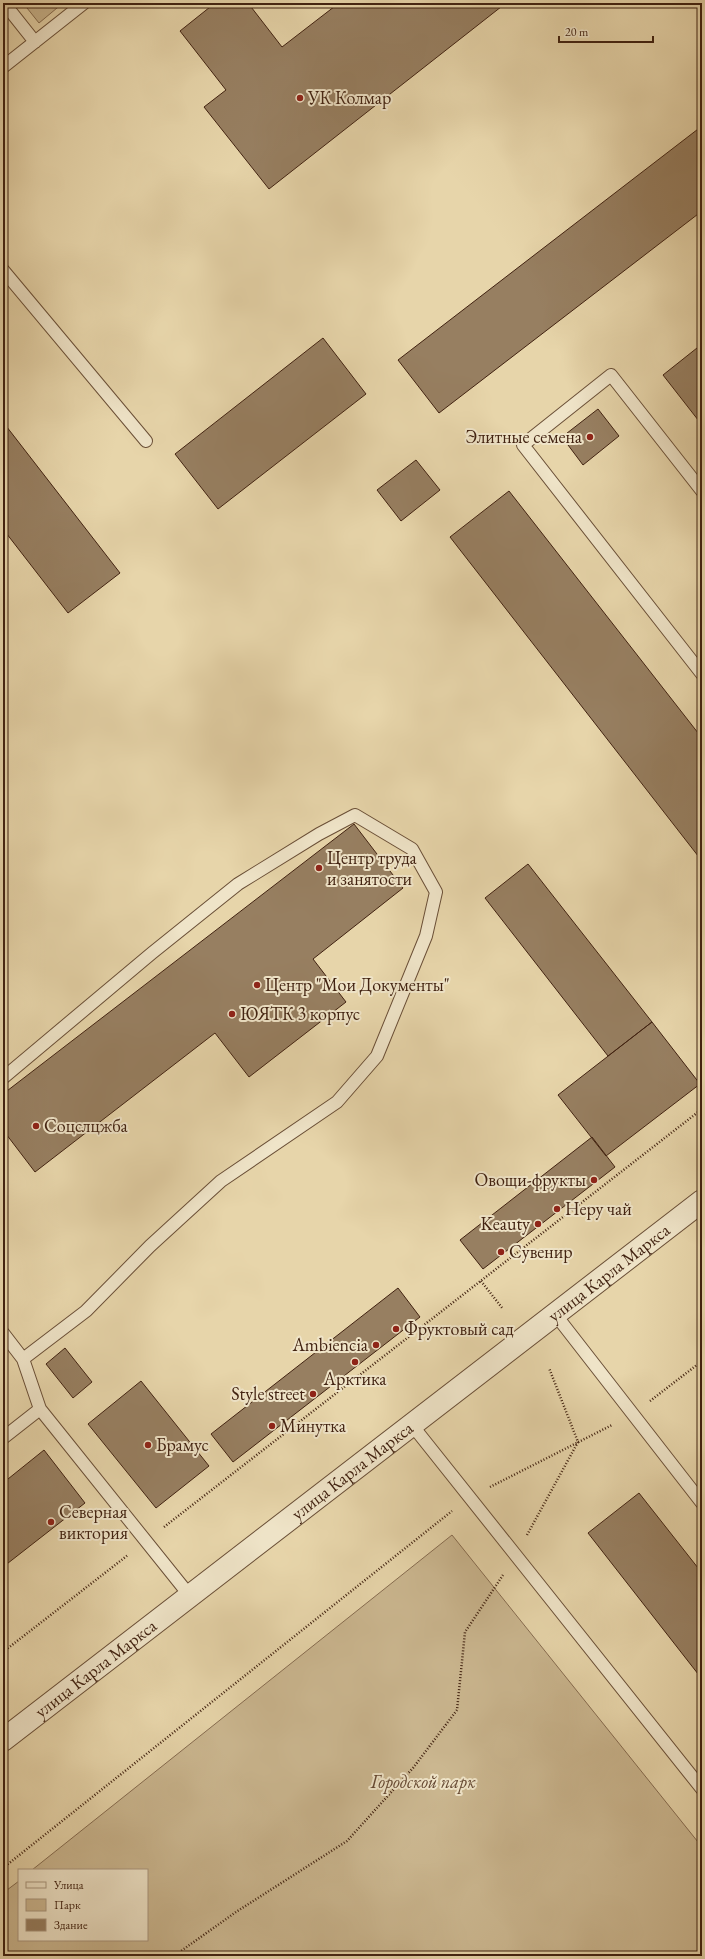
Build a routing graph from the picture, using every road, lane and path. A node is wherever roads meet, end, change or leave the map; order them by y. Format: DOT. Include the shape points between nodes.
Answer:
graph roads {
  1 [pos="4,3"];
  2 [pos="84,3"];
  3 [pos="35,42"];
  4 [pos="3,67"];
  5 [pos="3,270"];
  6 [pos="146,441"];
  7 [pos="702,491"];
  8 [pos="702,674"];
  9 [pos="3,1078"];
  10 [pos="702,1109"];
  11 [pos="702,1201"];
  12 [pos="481,1281"];
  13 [pos="503,1309"];
  14 [pos="555,1314"];
  15 [pos="3,1333"];
  16 [pos="23,1359"];
  17 [pos="702,1361"];
  18 [pos="549,1368"];
  19 [pos="40,1409"];
  20 [pos="633,1414"];
  21 [pos="412,1425"];
  22 [pos="3,1438"];
  23 [pos="578,1442"];
  24 [pos="469,1497"];
  25 [pos="702,1503"];
  26 [pos="146,1541"];
  27 [pos="516,1556"];
  28 [pos="190,1596"];
  29 [pos="3,1652"];
  30 [pos="3,1740"];
  31 [pos="702,1789"];
  32 [pos="3,1868"];
  33 [pos="174,1956"];
  1 -- 3 [label="lane"];
  2 -- 3 [label="lane"];
  3 -- 4 [label="lane"];
  5 -- 6 [label="lane"];
  7 -- 8 [label="lane" via="611,375 523,445"];
  9 -- 16 [label="lane" via="238,884 355,815 412,849 436,892 426,936 377,1056 337,1102 220,1181 150,1246 86,1311"];
  10 -- 12 [label="path"];
  11 -- 14 [label="street, улица Карла Маркса"];
  12 -- 13 [label="path"];
  12 -- 26 [label="path"];
  14 -- 20 [label="lane"];
  14 -- 21 [label="street, улица Карла Маркса"];
  15 -- 16 [label="lane"];
  16 -- 19 [label="lane"];
  17 -- 20 [label="path"];
  18 -- 23 [label="path"];
  19 -- 22 [label="lane"];
  19 -- 26 [label="lane"];
  20 -- 23 [label="path"];
  20 -- 25 [label="lane"];
  21 -- 24 [label="lane"];
  21 -- 28 [label="street, улица Карла Маркса"];
  23 -- 24 [label="path"];
  23 -- 27 [label="path"];
  24 -- 27 [label="lane"];
  24 -- 32 [label="path"];
  26 -- 28 [label="lane"];
  26 -- 29 [label="path"];
  27 -- 31 [label="lane"];
  27 -- 33 [label="path" via="465,1632 457,1710 413,1768 346,1841 236,1912"];
  28 -- 30 [label="street, улица Карла Маркса"];
}
